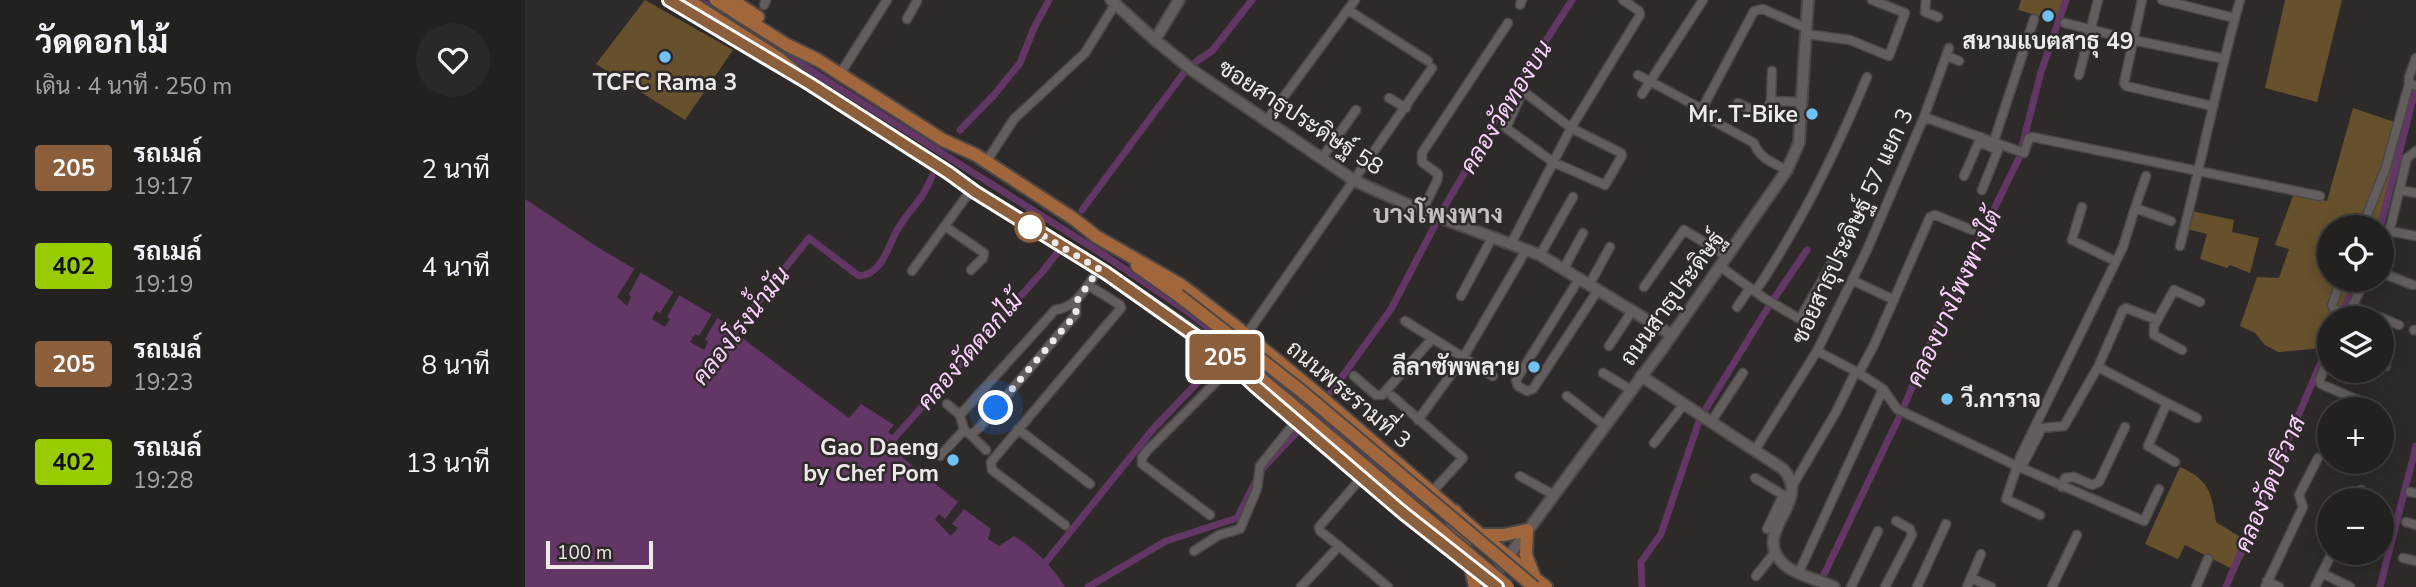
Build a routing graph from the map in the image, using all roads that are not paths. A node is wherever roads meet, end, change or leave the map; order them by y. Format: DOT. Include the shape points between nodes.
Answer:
graph roads {
  1 [pos="669,0"];
  2 [pos="687,0"];
  3 [pos="716,0"];
  4 [pos="887,0"];
  5 [pos="916,0"];
  6 [pos="1179,0"];
  7 [pos="1355,0"];
  8 [pos="1623,0"];
  9 [pos="1703,0"];
  10 [pos="1808,0"];
  11 [pos="1872,0"];
  12 [pos="1926,0"];
  13 [pos="2098,0"];
  14 [pos="2141,0"];
  15 [pos="2162,0"];
  16 [pos="2240,0"];
  17 [pos="1113,1"];
  18 [pos="738,2"];
  19 [pos="1348,10"];
  20 [pos="1938,17"];
  21 [pos="2230,18"];
  22 [pos="907,19"];
  23 [pos="2034,19"];
  24 [pos="1508,23"];
  25 [pos="2065,23"];
  26 [pos="2090,30"];
  27 [pos="1806,31"];
  28 [pos="1155,40"];
  29 [pos="2133,40"];
  30 [pos="2220,58"];
  31 [pos="2416,58"];
  32 [pos="818,60"];
  33 [pos="1959,61"];
  34 [pos="1772,71"];
  35 [pos="840,74"];
  36 [pos="1638,75"];
  37 [pos="2079,75"];
  38 [pos="1867,77"];
  39 [pos="1650,82"];
  40 [pos="810,84"];
  41 [pos="2413,85"];
  42 [pos="1642,94"];
  43 [pos="1389,98"];
  44 [pos="1674,99"];
  45 [pos="1770,101"];
  46 [pos="1803,102"];
  47 [pos="1738,103"];
  48 [pos="2208,105"];
  49 [pos="1406,108"];
  50 [pos="1356,110"];
  51 [pos="1924,117"];
  52 [pos="1266,121"];
  53 [pos="1571,128"];
  54 [pos="1980,139"];
  55 [pos="1994,141"];
  56 [pos="2416,150"];
  57 [pos="1322,158"];
  58 [pos="986,162"];
  59 [pos="1553,162"];
  60 [pos="1787,170"];
  61 [pos="2200,172"];
  62 [pos="1964,176"];
  63 [pos="2146,176"];
  64 [pos="1355,181"];
  65 [pos="971,190"];
  66 [pos="1982,190"];
  67 [pos="2400,190"];
  68 [pos="2416,193"];
  69 [pos="2320,196"];
  70 [pos="1573,197"];
  71 [pos="2082,207"];
  72 [pos="2135,208"];
  73 [pos="1422,212"];
  74 [pos="2367,215"];
  75 [pos="2393,215"];
  76 [pos="2171,221"];
  77 [pos="946,227"];
  78 [pos="1972,230"];
  79 [pos="2394,232"];
  80 [pos="1583,233"];
  81 [pos="1493,236"];
  82 [pos="2416,236"];
  83 [pos="1844,242"];
  84 [pos="1511,244"];
  85 [pos="2180,246"];
  86 [pos="1610,247"];
  87 [pos="1115,248"];
  88 [pos="1526,250"];
  89 [pos="1540,255"];
  90 [pos="2115,261"];
  91 [pos="1724,262"];
  92 [pos="1099,269"];
  93 [pos="971,270"];
  94 [pos="1563,270"];
  95 [pos="912,271"];
  96 [pos="2394,278"];
  97 [pos="1852,280"];
  98 [pos="1589,284"];
  99 [pos="1088,285"];
  100 [pos="2413,285"];
  101 [pos="1644,287"];
  102 [pos="1752,290"];
  103 [pos="1461,296"];
  104 [pos="1894,300"];
  105 [pos="1076,302"];
  106 [pos="2200,302"];
  107 [pos="1737,306"];
  108 [pos="1632,311"];
  109 [pos="2157,320"];
  110 [pos="1405,321"];
  111 [pos="2394,324"];
  112 [pos="2399,325"];
  113 [pos="1246,335"];
  114 [pos="1672,335"];
  115 [pos="1432,340"];
  116 [pos="1609,346"];
  117 [pos="2182,350"];
  118 [pos="1817,351"];
  119 [pos="1221,354"];
  120 [pos="1463,358"];
  121 [pos="1234,365"];
  122 [pos="2098,367"];
  123 [pos="1857,372"];
  124 [pos="1603,373"];
  125 [pos="1743,373"];
  126 [pos="1355,376"];
  127 [pos="1493,376"];
  128 [pos="1641,376"];
  129 [pos="2321,383"];
  130 [pos="1883,389"];
  131 [pos="1631,390"];
  132 [pos="1392,396"];
  133 [pos="1567,396"];
  134 [pos="2351,397"];
  135 [pos="2167,403"];
  136 [pos="947,404"];
  137 [pos="1684,404"];
  138 [pos="960,415"];
  139 [pos="2197,418"];
  140 [pos="1418,420"];
  141 [pos="1296,421"];
  142 [pos="1711,422"];
  143 [pos="1604,425"];
  144 [pos="2125,427"];
  145 [pos="1018,429"];
  146 [pos="967,432"];
  147 [pos="1654,443"];
  148 [pos="986,450"];
  149 [pos="1755,450"];
  150 [pos="940,456"];
  151 [pos="2317,460"];
  152 [pos="2175,462"];
  153 [pos="2019,467"];
  154 [pos="1520,476"];
  155 [pos="1362,478"];
  156 [pos="1755,478"];
  157 [pos="1090,484"];
  158 [pos="1793,485"];
  159 [pos="2062,487"];
  160 [pos="2159,489"];
  161 [pos="1433,493"];
  162 [pos="1552,494"];
  163 [pos="1786,497"];
  164 [pos="1454,512"];
  165 [pos="2040,514"];
  166 [pos="1210,515"];
  167 [pos="1413,521"];
  168 [pos="1896,522"];
  169 [pos="2406,522"];
  170 [pos="1946,524"];
  171 [pos="1065,525"];
  172 [pos="2416,525"];
  173 [pos="1767,529"];
  174 [pos="1527,530"];
  175 [pos="1878,531"];
  176 [pos="1481,535"];
  177 [pos="2077,535"];
  178 [pos="1339,546"];
  179 [pos="1194,551"];
  180 [pos="1775,552"];
  181 [pos="1981,554"];
  182 [pos="1508,556"];
  183 [pos="2403,558"];
  184 [pos="2208,559"];
  185 [pos="2416,561"];
  186 [pos="1470,564"];
  187 [pos="2326,565"];
  188 [pos="1799,572"];
  189 [pos="2322,573"];
  190 [pos="1756,576"];
  191 [pos="1493,581"];
  192 [pos="1534,582"];
  193 [pos="1969,583"];
  194 [pos="2266,584"];
  195 [pos="1830,585"];
  196 [pos="1301,587"];
  197 [pos="1388,587"];
  198 [pos="1475,587"];
  199 [pos="1508,587"];
  200 [pos="1517,587"];
  201 [pos="1546,587"];
  202 [pos="1851,587"];
  203 [pos="1885,587"];
  204 [pos="1917,587"];
  205 [pos="1991,587"];
  206 [pos="2052,587"];
  207 [pos="2196,587"];
  208 [pos="2279,587"];
  209 [pos="2315,587"];
  210 [pos="2350,587"];
  1 -- 40 [label="main road, ถนนพระรามที่ 3"];
  2 -- 40 [label="main road, ถนนพระรามที่ 3" via="777,57"];
  3 -- 32 [label="main road, ถนนพระรามที่ 3"];
  4 -- 35 [label="street"];
  5 -- 22 [label="street"];
  6 -- 28 [label="street"];
  7 -- 19 [label="street"];
  8 -- 53 [label="street" via="1640,15"];
  9 -- 39 [label="street"];
  10 -- 27 [label="street, ถนนสาธุประดิษฐ์"];
  11 -- 27 [label="street" via="1905,13 1889,56 1850,40"];
  12 -- 20 [label="street" via="1925,12"];
  13 -- 26 [label="street"];
  14 -- 29 [label="street"];
  15 -- 21 [label="street"];
  16 -- 61 [label="street"];
  17 -- 28 [label="street, ซอยสาธุประดิษฐ์ 58"];
  17 -- 58 [label="street" via="1085,53 1014,119"];
  18 -- 32 [label="main road, ถนนพระรามที่ 3"];
  19 -- 49 [label="street" via="1430,65"];
  19 -- 52 [label="street"];
  23 -- 55 [label="street"];
  24 -- 73 [label="street" via="1422,153 1422,162 1438,174"];
  25 -- 26 [label="street"];
  26 -- 29 [label="street"];
  26 -- 37 [label="street"];
  27 -- 39 [label="street" via="1763,9 1754,11 1702,109"];
  27 -- 46 [label="street, ถนนสาธุประดิษฐ์"];
  28 -- 52 [label="street, ซอยสาธุประดิษฐ์ 58"];
  29 -- 30 [label="street"];
  29 -- 48 [label="street" via="2126,86"];
  31 -- 41 [label="street" via="2409,77"];
  32 -- 35 [label="main road, ถนนพระรามที่ 3"];
  33 -- 51 [label="street, ซอยสาธุประดิษฐ์ 57 แยก 3" via="1948,52"];
  34 -- 45 [label="street"];
  35 -- 58 [label="main road, ถนนพระรามที่ 3"];
  36 -- 39 [label="street"];
  38 -- 102 [label="street" via="1819,183 1779,257"];
  39 -- 42 [label="street"];
  40 -- 65 [label="main road, ถนนพระรามที่ 3"];
  41 -- 74 [label="street"];
  43 -- 49 [label="street"];
  44 -- 60 [label="street" via="1754,143 1765,159"];
  45 -- 46 [label="street"];
  45 -- 47 [label="street" via="1767,117"];
  46 -- 60 [label="street, ถนนสาธุประดิษฐ์" via="1799,143"];
  49 -- 64 [label="street"];
  50 -- 57 [label="street"];
  51 -- 54 [label="street"];
  51 -- 97 [label="street, ซอยสาธุประดิษฐ์ 57 แยก 3"];
  52 -- 57 [label="street, ซอยสาธุประดิษฐ์ 58"];
  53 -- 59 [label="street"];
  53 -- 59 [label="street" via="1622,156 1603,185"];
  53 -- 59 [label="street" via="1523,90 1506,128"];
  54 -- 55 [label="street"];
  54 -- 62 [label="street"];
  54 -- 66 [label="street" via="1998,150"];
  55 -- 61 [label="street" via="2019,151 2032,136"];
  56 -- 67 [label="street" via="2407,158"];
  57 -- 64 [label="street, ซอยสาธุประดิษฐ์ 58"];
  58 -- 87 [label="main road, ถนนพระรามที่ 3"];
  59 -- 84 [label="street"];
  60 -- 91 [label="street, ถนนสาธุประดิษฐ์"];
  61 -- 69 [label="street"];
  61 -- 85 [label="street"];
  63 -- 72 [label="street"];
  64 -- 73 [label="street, ซอยสาธุประดิษฐ์ 58"];
  64 -- 113 [label="street"];
  65 -- 77 [label="street"];
  65 -- 92 [label="main road, ถนนพระรามที่ 3"];
  67 -- 68 [label="street"];
  67 -- 75 [label="street"];
  70 -- 89 [label="street"];
  71 -- 90 [label="street" via="2072,240"];
  72 -- 76 [label="street"];
  72 -- 90 [label="street"];
  73 -- 81 [label="street, ซอยสาธุประดิษฐ์ 58"];
  77 -- 93 [label="street" via="984,253"];
  77 -- 95 [label="street"];
  78 -- 104 [label="street" via="1932,215"];
  79 -- 82 [label="street"];
  80 -- 94 [label="street"];
  81 -- 84 [label="street, ซอยสาธุประดิษฐ์ 58"];
  81 -- 103 [label="street"];
  83 -- 102 [label="street" via="1801,317 1795,318"];
  84 -- 88 [label="street, ซอยสาธุประดิษฐ์ 58"];
  86 -- 98 [label="street"];
  87 -- 113 [label="main road, ถนนพระรามที่ 3" via="1181,285"];
  87 -- 192 [label="main road, ถนนพระรามที่ 3, bridge" via="1300,390"];
  88 -- 89 [label="street, ซอยสาธุประดิษฐ์ 58"];
  88 -- 120 [label="street"];
  89 -- 94 [label="street, ซอยสาธุประดิษฐ์ 58"];
  90 -- 153 [label="street"];
  91 -- 101 [label="street" via="1680,228"];
  91 -- 102 [label="street"];
  91 -- 114 [label="street, ถนนสาธุประดิษฐ์"];
  92 -- 99 [label="street"];
  92 -- 119 [label="main road, ถนนพระรามที่ 3"];
  94 -- 98 [label="street, ซอยสาธุประดิษฐ์ 58"];
  96 -- 100 [label="street"];
  97 -- 104 [label="street"];
  97 -- 118 [label="street, ซอยสาธุประดิษฐ์ 57 แยก 3"];
  98 -- 98 [label="street" via="1533,389 1518,386 1516,380"];
  98 -- 108 [label="street, ซอยสาธุประดิษฐ์ 58"];
  99 -- 105 [label="street"];
  99 -- 145 [label="street" via="1121,308"];
  102 -- 107 [label="street"];
  104 -- 123 [label="street"];
  105 -- 138 [label="street" via="1055,310"];
  105 -- 146 [label="street" via="1076,314"];
  106 -- 109 [label="street" via="2174,290"];
  108 -- 114 [label="street, ซอยสาธุประดิษฐ์ 58"];
  108 -- 116 [label="street"];
  109 -- 117 [label="street" via="2154,335"];
  109 -- 122 [label="street" via="2123,310"];
  110 -- 115 [label="street"];
  111 -- 112 [label="street"];
  113 -- 161 [label="main road, ถนนพระรามที่ 3"];
  114 -- 128 [label="street, ถนนสาธุประดิษฐ์"];
  115 -- 120 [label="street"];
  115 -- 126 [label="street" via="1382,395"];
  118 -- 123 [label="street"];
  118 -- 149 [label="street, ซอยสาธุประดิษฐ์ 57 แยก 3"];
  119 -- 121 [label="main road, ถนนพระรามที่ 3"];
  119 -- 199 [label="main road, ถนนพระรามที่ 3, bridge" via="1260,378"];
  120 -- 127 [label="street"];
  120 -- 140 [label="street"];
  121 -- 141 [label="main road, ถนนพระรามที่ 3"];
  121 -- 166 [label="street" via="1142,458 1142,464"];
  122 -- 135 [label="street"];
  122 -- 153 [label="street" via="2067,424 2042,428"];
  123 -- 130 [label="street"];
  123 -- 158 [label="street"];
  124 -- 131 [label="street"];
  125 -- 142 [label="street"];
  128 -- 131 [label="street, ถนนสาธุประดิษฐ์"];
  128 -- 137 [label="street"];
  129 -- 134 [label="street"];
  130 -- 153 [label="street" via="1901,411"];
  130 -- 188 [label="street"];
  131 -- 143 [label="street, ถนนสาธุประดิษฐ์"];
  132 -- 140 [label="street"];
  133 -- 143 [label="street"];
  135 -- 139 [label="street"];
  135 -- 152 [label="street" via="2148,446"];
  136 -- 138 [label="street"];
  137 -- 142 [label="street"];
  137 -- 147 [label="street"];
  138 -- 146 [label="street"];
  140 -- 161 [label="street" via="1463,458"];
  141 -- 155 [label="main road, ถนนพระรามที่ 3"];
  141 -- 179 [label="street" via="1258,472 1255,494 1240,529 1219,535"];
  142 -- 149 [label="street"];
  143 -- 162 [label="street, ถนนสาธุประดิษฐ์"];
  144 -- 159 [label="street" via="2099,482 2092,485 2069,477"];
  145 -- 157 [label="street"];
  145 -- 171 [label="street" via="991,462 992,470"];
  146 -- 148 [label="street"];
  146 -- 150 [label="street"];
  149 -- 158 [label="street" via="1783,469"];
  151 -- 194 [label="street" via="2299,495 2303,507"];
  153 -- 159 [label="street"];
  153 -- 165 [label="street" via="2006,499"];
  154 -- 162 [label="street"];
  155 -- 167 [label="main road, ถนนพระรามที่ 3"];
  155 -- 178 [label="street" via="1319,527"];
  156 -- 163 [label="street"];
  158 -- 163 [label="street"];
  159 -- 160 [label="street" via="2144,521"];
  161 -- 164 [label="main road, ถนนพระรามที่ 3"];
  161 -- 167 [label="main road" via="1435,509"];
  162 -- 174 [label="street, ถนนสาธุประดิษฐ์"];
  163 -- 173 [label="street"];
  163 -- 180 [label="street" via="1773,539"];
  164 -- 176 [label="main road, ถนนพระรามที่ 3"];
  164 -- 191 [label="main road" via="1454,535"];
  167 -- 186 [label="main road, ถนนพระรามที่ 3"];
  168 -- 203 [label="street" via="1912,535"];
  169 -- 172 [label="street"];
  170 -- 204 [label="street"];
  174 -- 176 [label="main road"];
  174 -- 182 [label="street, ถนนสาธุประดิษฐ์"];
  174 -- 192 [label="main road" via="1526,555"];
  175 -- 202 [label="street"];
  176 -- 182 [label="main road, ถนนพระรามที่ 3"];
  177 -- 206 [label="street"];
  178 -- 196 [label="street"];
  178 -- 197 [label="street"];
  180 -- 188 [label="street" via="1787,567"];
  180 -- 190 [label="street"];
  181 -- 193 [label="street"];
  182 -- 191 [label="street, ถนนสาธุประดิษฐ์"];
  182 -- 192 [label="main road, ถนนพระรามที่ 3"];
  183 -- 185 [label="street"];
  184 -- 207 [label="street"];
  186 -- 191 [label="main road, ถนนพระรามที่ 3"];
  186 -- 198 [label="main road"];
  187 -- 189 [label="street"];
  188 -- 195 [label="street"];
  189 -- 209 [label="street"];
  189 -- 210 [label="street"];
  191 -- 200 [label="main road"];
  192 -- 201 [label="main road, ถนนพระรามที่ 3"];
  193 -- 205 [label="street"];
  194 -- 208 [label="street"];
}
